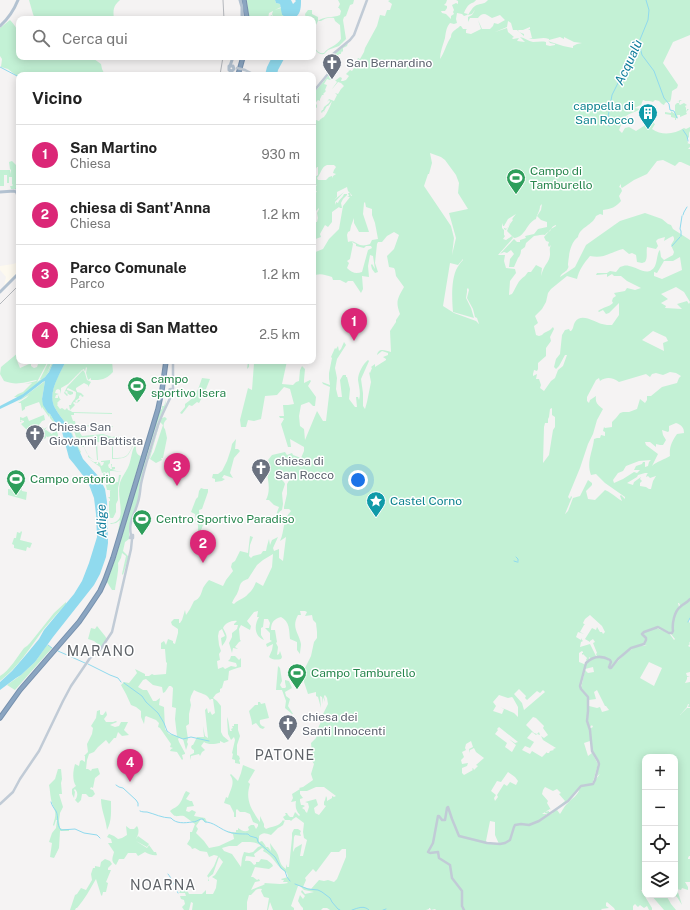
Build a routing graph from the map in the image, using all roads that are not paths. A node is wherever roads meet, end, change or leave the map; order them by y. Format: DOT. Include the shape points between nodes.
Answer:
graph roads {
  1 [pos="18,0"];
  2 [pos="240,0"];
  3 [pos="245,0"];
  4 [pos="367,0"];
  5 [pos="242,16"];
  6 [pos="247,16"];
  7 [pos="0,26"];
  8 [pos="233,60"];
  9 [pos="243,60"];
  10 [pos="232,68"];
  11 [pos="230,72"];
  12 [pos="239,72"];
  13 [pos="248,72"];
  14 [pos="316,88"];
  15 [pos="0,192"];
  16 [pos="16,192"];
  17 [pos="16,276"];
  18 [pos="0,292"];
  19 [pos="165,364"];
  20 [pos="173,364"];
  21 [pos="690,599"];
  22 [pos="0,717"];
  23 [pos="0,804"];
  24 [pos="464,910"];
  1 -- 7 [label="main road" via="8,19"];
  2 -- 5 [label="main road"];
  3 -- 6 [label="highway"];
  4 -- 14 [label="main road" via="352,36 333,54 329,72"];
  8 -- 10 [label="main road"];
  9 -- 12 [label="highway"];
  10 -- 11 [label="main road"];
  10 -- 13 [label="main road, bridge"];
  15 -- 16 [label="main road"];
  17 -- 18 [label="main road"];
  19 -- 22 [label="highway" via="156,408 104,581 85,612"];
  20 -- 23 [label="main road" via="170,400 160,420 141,483 130,528 131,548 110,636 100,650 90,658 71,686 39,751 11,794"];
  21 -- 24 [label="main road" via="676,611 672,633 658,627 644,632 644,644 631,648 611,668 610,660 602,657 586,662 580,687 588,697 587,721 592,751 599,764 593,784 581,786 568,801 539,821 529,825 515,825 510,840 503,844 459,836 448,807 445,820 437,817 433,843 428,852 438,852 440,858 450,865 452,878 462,891"];
}
